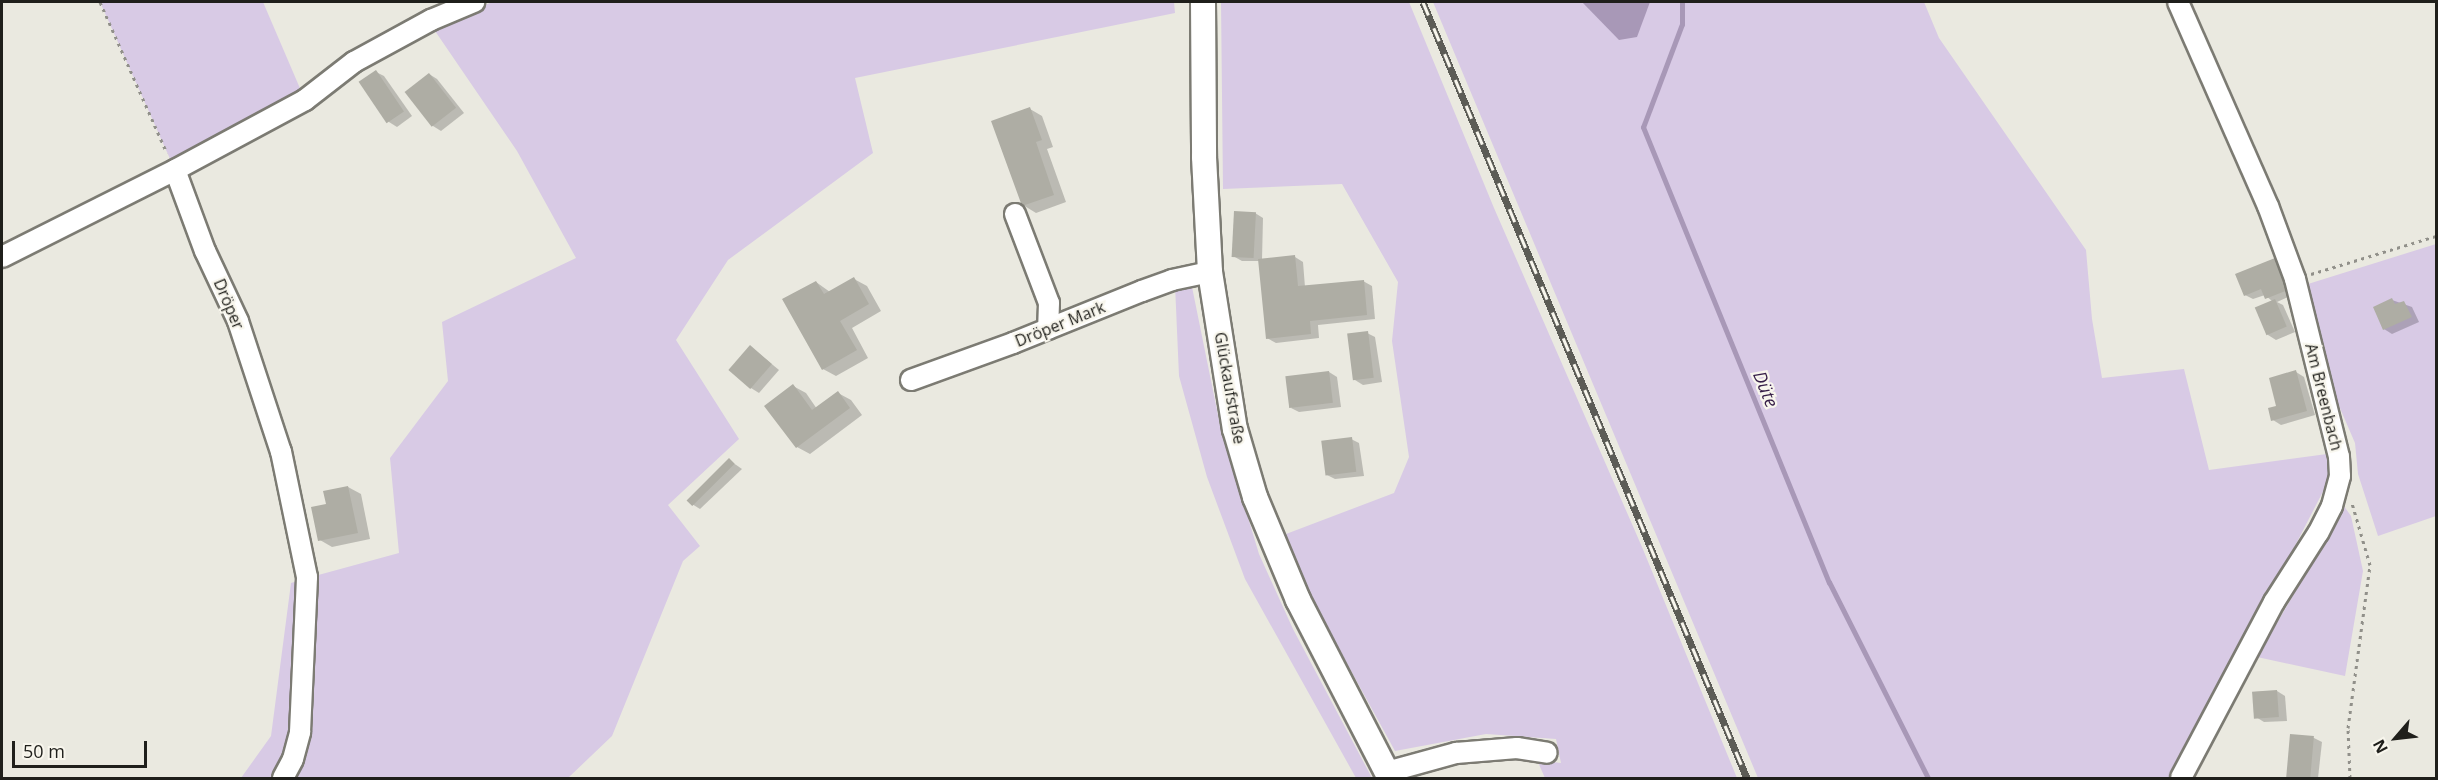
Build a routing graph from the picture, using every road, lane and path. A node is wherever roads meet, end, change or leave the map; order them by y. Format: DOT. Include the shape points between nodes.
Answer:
graph roads {
  1 [pos="100,2"];
  2 [pos="474,2"];
  3 [pos="1203,2"];
  4 [pos="2178,2"];
  5 [pos="175,170"];
  6 [pos="1015,214"];
  7 [pos="2436,236"];
  8 [pos="2,256"];
  9 [pos="1210,272"];
  10 [pos="2295,279"];
  11 [pos="1048,329"];
  12 [pos="911,380"];
  13 [pos="2340,476"];
  14 [pos="1547,753"];
  15 [pos="1388,775"];
  16 [pos="283,778"];
  17 [pos="2181,778"];
  18 [pos="2350,778"];
  1 -- 5 [label="path"];
  2 -- 5 [label="street" via="431,20 354,62 305,100"];
  3 -- 9 [label="main road, Glückaufstraße" via="1204,157"];
  4 -- 10 [label="street, Am Breenbach" via="2268,206"];
  5 -- 8 [label="street"];
  5 -- 16 [label="street, Dröper" via="205,251 238,321 281,452 307,577 300,732"];
  6 -- 11 [label="street" via="1048,303"];
  7 -- 10 [label="path"];
  9 -- 11 [label="street, Dröper Mark" via="1172,280"];
  9 -- 15 [label="main road, Glückaufstraße" via="1235,429 1256,497 1299,600"];
  10 -- 13 [label="street, Am Breenbach" via="2339,457"];
  11 -- 12 [label="street, Dröper Mark"];
  13 -- 17 [label="street, Am Breenbach" via="2332,506 2318,533 2274,602"];
  13 -- 18 [label="path" via="2358,516 2370,565 2348,728"];
  14 -- 15 [label="street" via="1517,748 1456,753"];
}
